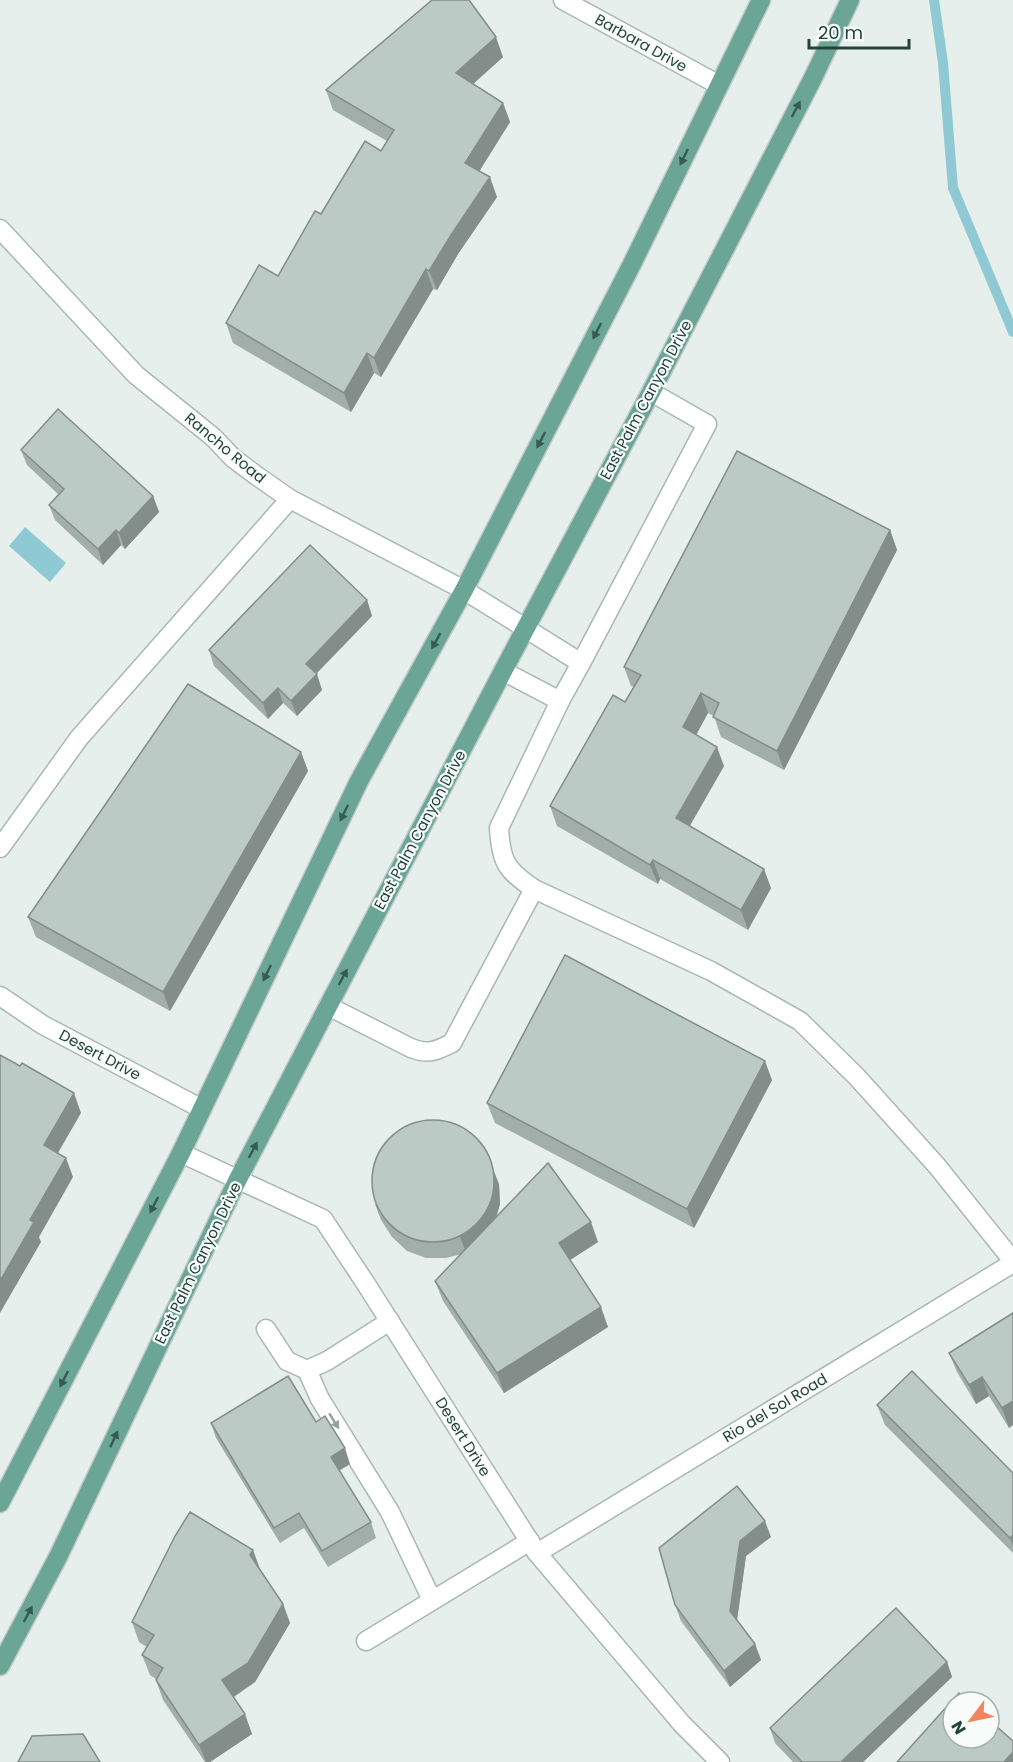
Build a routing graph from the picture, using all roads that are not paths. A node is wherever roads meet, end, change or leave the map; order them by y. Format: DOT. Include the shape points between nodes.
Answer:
graph roads {
  1 [pos="563,0"];
  2 [pos="761,0"];
  3 [pos="850,0"];
  4 [pos="718,85"];
  5 [pos="0,229"];
  6 [pos="651,392"];
  7 [pos="290,499"];
  8 [pos="464,590"];
  9 [pos="526,628"];
  10 [pos="581,663"];
  11 [pos="503,671"];
  12 [pos="560,701"];
  13 [pos="0,848"];
  14 [pos="534,889"];
  15 [pos="0,996"];
  16 [pos="328,1006"];
  17 [pos="202,1109"];
  18 [pos="181,1153"];
  19 [pos="237,1181"];
  20 [pos="1013,1262"];
  21 [pos="390,1321"];
  22 [pos="266,1329"];
  23 [pos="307,1370"];
  24 [pos="0,1503"];
  25 [pos="533,1547"];
  26 [pos="432,1600"];
  27 [pos="366,1641"];
  28 [pos="0,1666"];
  29 [pos="720,1762"];
  1 -- 4 [label="street, Barbara Drive"];
  2 -- 4 [label="main road"];
  6 -- 3 [label="main road, East Palm Canyon Drive, one-way"];
  4 -- 8 [label="main road, one-way" via="632,264"];
  5 -- 7 [label="street, Rancho Road" via="136,375 233,458"];
  6 -- 9 [label="main road, East Palm Canyon Drive"];
  6 -- 10 [label="street" via="707,424"];
  7 -- 8 [label="street, Rancho Road"];
  7 -- 13 [label="street" via="80,738"];
  8 -- 9 [label="street, Rancho Road"];
  8 -- 17 [label="main road, one-way" via="359,781"];
  9 -- 10 [label="street, Rancho Road"];
  9 -- 11 [label="main road, East Palm Canyon Drive"];
  10 -- 12 [label="street"];
  11 -- 12 [label="street"];
  16 -- 11 [label="main road, East Palm Canyon Drive, one-way"];
  12 -- 14 [label="street" via="499,828 506,866"];
  14 -- 16 [label="street" via="452,1043 437,1051 422,1052"];
  14 -- 20 [label="street" via="711,971 800,1022 857,1077 937,1166"];
  15 -- 17 [label="street, Desert Drive" via="43,1025"];
  19 -- 16 [label="main road, East Palm Canyon Drive, one-way"];
  17 -- 18 [label="main road"];
  18 -- 19 [label="street, Desert Drive"];
  18 -- 24 [label="main road, one-way"];
  19 -- 21 [label="street, Desert Drive" via="323,1220"];
  28 -- 19 [label="main road, East Palm Canyon Drive, one-way" via="58,1557"];
  20 -- 25 [label="street, Rio del Sol Road"];
  21 -- 23 [label="street"];
  21 -- 25 [label="street, Desert Drive"];
  22 -- 23 [label="street" via="287,1361"];
  23 -- 26 [label="street, one-way" via="320,1399 390,1512"];
  25 -- 26 [label="street, Rio del Sol Road"];
  25 -- 29 [label="street, Desert Drive" via="682,1724"];
  26 -- 27 [label="street, Rio del Sol Road"];
}
